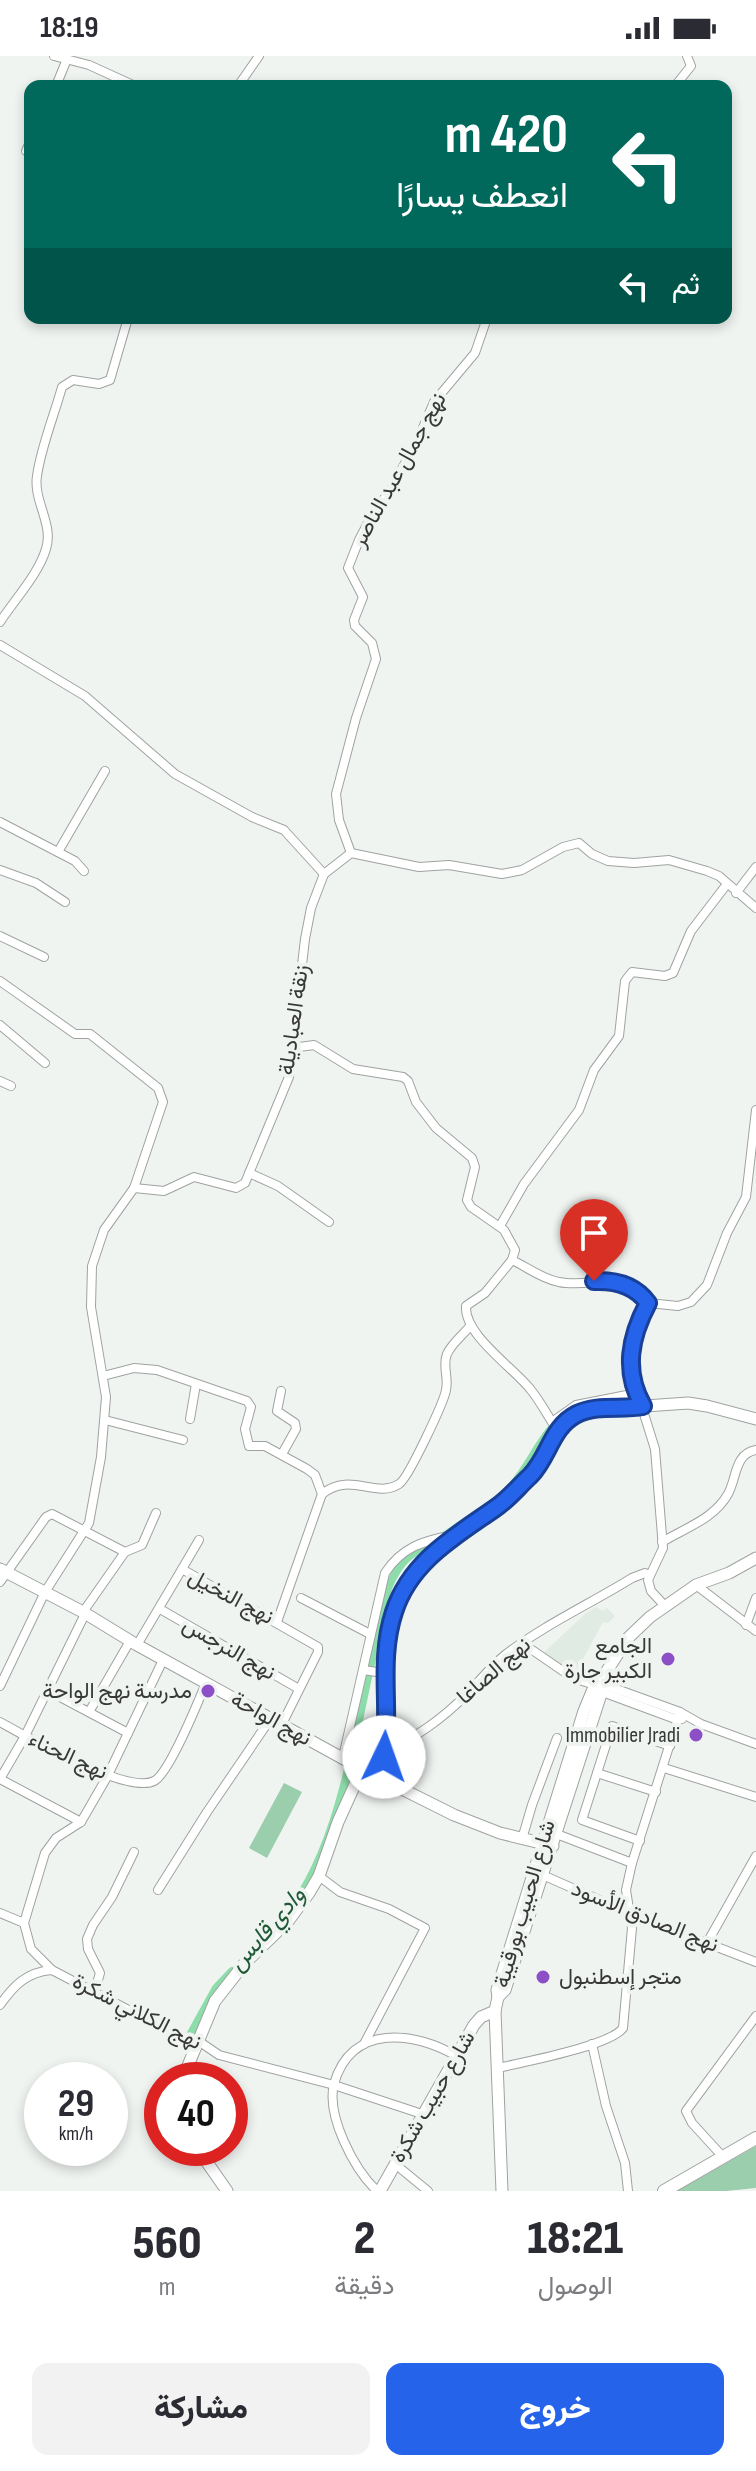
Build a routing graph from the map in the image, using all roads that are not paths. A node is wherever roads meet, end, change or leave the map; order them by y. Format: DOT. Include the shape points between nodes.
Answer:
graph roads {
  1 [pos="54,56"];
  2 [pos="259,56"];
  3 [pos="687,56"];
  4 [pos="67,59"];
  5 [pos="58,80"];
  6 [pos="122,80"];
  7 [pos="242,80"];
  8 [pos="680,80"];
  9 [pos="126,324"];
  10 [pos="485,324"];
  11 [pos="0,622"];
  12 [pos="0,645"];
  13 [pos="105,771"];
  14 [pos="0,822"];
  15 [pos="58,852"];
  16 [pos="351,853"];
  17 [pos="756,867"];
  18 [pos="0,870"];
  19 [pos="84,871"];
  20 [pos="324,874"];
  21 [pos="727,884"];
  22 [pos="736,893"];
  23 [pos="65,902"];
  24 [pos="756,908"];
  25 [pos="0,936"];
  26 [pos="44,957"];
  27 [pos="0,981"];
  28 [pos="0,1025"];
  29 [pos="292,1048"];
  30 [pos="45,1063"];
  31 [pos="0,1081"];
  32 [pos="11,1086"];
  33 [pos="756,1110"];
  34 [pos="249,1173"];
  35 [pos="134,1188"];
  36 [pos="329,1222"];
  37 [pos="500,1226"];
  38 [pos="512,1260"];
  39 [pos="648,1303"];
  40 [pos="471,1325"];
  41 [pos="103,1376"];
  42 [pos="196,1384"];
  43 [pos="281,1391"];
  44 [pos="637,1393"];
  45 [pos="643,1406"];
  46 [pos="190,1419"];
  47 [pos="756,1419"];
  48 [pos="105,1420"];
  49 [pos="183,1440"];
  50 [pos="756,1450"];
  51 [pos="282,1454"];
  52 [pos="322,1494"];
  53 [pos="156,1513"];
  54 [pos="86,1532"];
  55 [pos="454,1535"];
  56 [pos="199,1540"];
  57 [pos="662,1542"];
  58 [pos="125,1552"];
  59 [pos="756,1558"];
  60 [pos="182,1569"];
  61 [pos="2,1574"];
  62 [pos="649,1575"];
  63 [pos="696,1585"];
  64 [pos="45,1592"];
  65 [pos="301,1598"];
  66 [pos="756,1598"];
  67 [pos="665,1606"];
  68 [pos="160,1609"];
  69 [pos="84,1613"];
  70 [pos="277,1622"];
  71 [pos="746,1625"];
  72 [pos="756,1631"];
  73 [pos="370,1634"];
  74 [pos="134,1643"];
  75 [pos="522,1643"];
  76 [pos="163,1660"];
  77 [pos="363,1670"];
  78 [pos="384,1677"];
  79 [pos="206,1683"];
  80 [pos="599,1685"];
  81 [pos="0,1686"];
  82 [pos="299,1689"];
  83 [pos="47,1690"];
  84 [pos="89,1712"];
  85 [pos="681,1716"];
  86 [pos="276,1721"];
  87 [pos="0,1722"];
  88 [pos="128,1733"];
  89 [pos="25,1736"];
  90 [pos="557,1738"];
  91 [pos="754,1740"];
  92 [pos="670,1746"];
  93 [pos="385,1750"];
  94 [pos="343,1757"];
  95 [pos="664,1768"];
  96 [pos="362,1769"];
  97 [pos="375,1773"];
  98 [pos="597,1773"];
  99 [pos="107,1777"];
  100 [pos="656,1792"];
  101 [pos="756,1797"];
  102 [pos="81,1822"];
  103 [pos="549,1838"];
  104 [pos="522,1839"];
  105 [pos="640,1841"];
  106 [pos="134,1852"];
  107 [pos="756,1856"];
  108 [pos="632,1863"];
  109 [pos="539,1873"];
  110 [pos="319,1876"];
  111 [pos="158,1890"];
  112 [pos="0,1913"];
  113 [pos="629,1913"];
  114 [pos="24,1923"];
  115 [pos="707,1943"];
  116 [pos="756,1962"];
  117 [pos="52,1970"];
  118 [pos="95,1990"];
  119 [pos="0,2005"];
  120 [pos="495,2011"];
  121 [pos="756,2016"];
  122 [pos="197,2040"];
  123 [pos="592,2044"];
  124 [pos="364,2045"];
  125 [pos="458,2057"];
  126 [pos="189,2062"];
  127 [pos="498,2068"];
  128 [pos="334,2085"];
  129 [pos="422,2114"];
  130 [pos="756,2138"];
  131 [pos="724,2158"];
  132 [pos="395,2164"];
  133 [pos="210,2166"];
  134 [pos="227,2191"];
  135 [pos="378,2191"];
  136 [pos="428,2191"];
  137 [pos="502,2191"];
  138 [pos="628,2191"];
  139 [pos="664,2191"];
  1 -- 4 [label="street"];
  2 -- 7 [label="street"];
  3 -- 8 [label="street" via="691,66"];
  4 -- 5 [label="street"];
  4 -- 6 [label="street"];
  9 -- 11 [label="street" via="110,380 73,380 62,387 36,478 48,545"];
  10 -- 16 [label="street, نهج جمال عبد الناصر" via="475,353 434,402 348,568 363,597 355,626 372,643 376,659 336,794"];
  12 -- 20 [label="street" via="85,696 175,774 284,830"];
  13 -- 15 [label="street"];
  14 -- 15 [label="street"];
  15 -- 19 [label="street"];
  16 -- 20 [label="street"];
  16 -- 21 [label="street" via="419,867 449,865 502,874 579,843 608,861 669,860 707,871"];
  17 -- 22 [label="street"];
  18 -- 23 [label="street" via="36,883"];
  20 -- 29 [label="street, زنقة العباديلة" via="305,939"];
  21 -- 22 [label="street"];
  21 -- 37 [label="street" via="691,931 673,973 632,972 627,977 619,1036 594,1070 579,1110"];
  22 -- 24 [label="street"];
  25 -- 26 [label="street"];
  27 -- 35 [label="street" via="75,1034 90,1034 158,1088 163,1102"];
  28 -- 30 [label="street"];
  29 -- 34 [label="street, زنقة العباديلة" via="289,1077"];
  29 -- 37 [label="street" via="314,1045 353,1069 408,1081 436,1128 472,1158 475,1167 466,1196 471,1207"];
  31 -- 32 [label="street"];
  33 -- 39 [label="street" via="746,1197 707,1285 691,1302 678,1306"];
  34 -- 35 [label="street" via="240,1187 194,1177 164,1191"];
  34 -- 36 [label="street" via="278,1186"];
  35 -- 41 [label="street" via="104,1230 92,1266 91,1307"];
  37 -- 38 [label="street" via="515,1250"];
  38 -- 39 [label="street" via="556,1282 621,1283"];
  38 -- 40 [label="street" via="485,1293 466,1306"];
  39 -- 44 [label="street" via="632,1335"];
  40 -- 44 [label="street" via="530,1388 552,1422 576,1405"];
  40 -- 52 [label="street" via="447,1354 444,1398 405,1479 387,1488 338,1484"];
  41 -- 42 [label="street" via="143,1369"];
  41 -- 48 [label="street"];
  42 -- 46 [label="street"];
  42 -- 51 [label="street" via="247,1401 251,1407 246,1443"];
  43 -- 51 [label="street" via="277,1411 296,1429"];
  44 -- 45 [label="street"];
  45 -- 47 [label="street" via="698,1404"];
  45 -- 55 [label="street" via="575,1415 555,1434 538,1467 520,1486"];
  45 -- 57 [label="street" via="655,1449"];
  48 -- 49 [label="street"];
  48 -- 54 [label="street"];
  50 -- 57 [label="street" via="741,1458 718,1508"];
  51 -- 52 [label="street" via="315,1475"];
  52 -- 70 [label="street"];
  53 -- 58 [label="street" via="142,1545"];
  54 -- 58 [label="street"];
  54 -- 61 [label="street" via="48,1514"];
  54 -- 64 [label="street"];
  55 -- 73 [label="street" via="426,1540 398,1555 379,1587"];
  55 -- 78 [label="street" via="428,1558 402,1593 389,1628"];
  56 -- 60 [label="street"];
  57 -- 62 [label="street"];
  58 -- 69 [label="street"];
  59 -- 63 [label="street, شارع الحبيب بورقيبة"];
  60 -- 68 [label="street, نهج النخيل"];
  60 -- 70 [label="street, نهج النخيل"];
  61 -- 64 [label="street, نهج الواحة"];
  62 -- 67 [label="street" via="651,1591"];
  62 -- 75 [label="street, نهج الصاغا" via="632,1578"];
  63 -- 67 [label="street, شارع الحبيب بورقيبة"];
  63 -- 71 [label="street"];
  64 -- 69 [label="street, نهج الواحة"];
  64 -- 81 [label="street"];
  65 -- 73 [label="street"];
  66 -- 71 [label="street"];
  67 -- 80 [label="street, شارع الحبيب بورقيبة" via="628,1638"];
  68 -- 74 [label="street, نهج النخيل"];
  68 -- 82 [label="street, نهج النرجس"];
  69 -- 74 [label="street, نهج الواحة"];
  69 -- 83 [label="street"];
  70 -- 82 [label="street, نهج النخيل" via="315,1643 318,1650"];
  71 -- 72 [label="street"];
  73 -- 77 [label="street"];
  74 -- 76 [label="street, نهج الواحة"];
  74 -- 84 [label="street, نهج النخيل"];
  75 -- 80 [label="street" via="573,1678"];
  75 -- 93 [label="street, نهج الصاغا" via="464,1698 404,1744"];
  76 -- 79 [label="street, نهج الواحة"];
  76 -- 88 [label="street"];
  77 -- 78 [label="street"];
  77 -- 94 [label="street"];
  78 -- 93 [label="street"];
  79 -- 86 [label="street, نهج الواحة"];
  79 -- 99 [label="street, نهج الحناء" via="160,1776 138,1783"];
  80 -- 85 [label="street"];
  80 -- 103 [label="street, شارع الحبيب بورقيبة"];
  82 -- 86 [label="street"];
  83 -- 84 [label="street"];
  83 -- 89 [label="street"];
  84 -- 88 [label="street"];
  85 -- 91 [label="street"];
  85 -- 92 [label="street"];
  86 -- 94 [label="street, نهج الواحة"];
  86 -- 111 [label="street" via="207,1812"];
  87 -- 89 [label="street, نهج الحناء"];
  88 -- 99 [label="street"];
  89 -- 99 [label="street, نهج الحناء"];
  89 -- 102 [label="street" via="0,1779"];
  90 -- 104 [label="street"];
  92 -- 95 [label="street"];
  92 -- 98 [label="street" via="612,1726"];
  93 -- 97 [label="street"];
  94 -- 96 [label="street, نهج الواحة"];
  95 -- 100 [label="street"];
  95 -- 101 [label="street"];
  96 -- 97 [label="street, نهج الواحة"];
  96 -- 110 [label="street"];
  97 -- 104 [label="street, نهج الواحة" via="454,1815"];
  98 -- 100 [label="street"];
  98 -- 105 [label="street" via="582,1820"];
  99 -- 102 [label="street"];
  100 -- 105 [label="street"];
  102 -- 114 [label="street" via="50,1844"];
  103 -- 104 [label="street, نهج الواحة"];
  103 -- 108 [label="street"];
  103 -- 109 [label="street, شارع الحبيب بورقيبة"];
  105 -- 108 [label="street"];
  106 -- 118 [label="street" via="87,1939 100,1973"];
  107 -- 115 [label="street"];
  108 -- 113 [label="street" via="626,1890"];
  109 -- 113 [label="street, نهج الصادق الأسود"];
  109 -- 120 [label="street, شارع الحبيب بورقيبة"];
  110 -- 122 [label="street" via="289,1920 228,1982"];
  110 -- 124 [label="street" via="347,1895 425,1928"];
  112 -- 114 [label="street"];
  113 -- 115 [label="street, نهج الصادق الأسود"];
  113 -- 123 [label="street" via="623,2028"];
  114 -- 117 [label="street" via="31,1949"];
  115 -- 116 [label="street, نهج الصادق الأسود"];
  117 -- 118 [label="street, نهج الكلاني شكرة"];
  117 -- 119 [label="street, نهج الكلاني شكرة" via="24,1978"];
  118 -- 122 [label="street, نهج الكلاني شكرة" via="182,2038"];
  120 -- 125 [label="street, شارع حبيب شكرة" via="474,2025"];
  120 -- 127 [label="street, شارع الحبيب بورقيبة"];
  121 -- 131 [label="street" via="686,2111"];
  122 -- 126 [label="street"];
  122 -- 128 [label="street, نهج الكلاني شكرة" via="219,2055"];
  123 -- 127 [label="street"];
  123 -- 138 [label="street"];
  124 -- 125 [label="street" via="405,2036"];
  124 -- 128 [label="street" via="348,2057"];
  125 -- 129 [label="street, شارع حبيب شكرة"];
  127 -- 137 [label="street, شارع الحبيب بورقيبة"];
  128 -- 129 [label="street, نهج الكلاني شكرة"];
  128 -- 135 [label="street" via="345,2148"];
  129 -- 132 [label="street, شارع حبيب شكرة"];
  130 -- 131 [label="main road"];
  131 -- 139 [label="main road"];
  132 -- 135 [label="street, شارع حبيب شكرة"];
  132 -- 136 [label="street"];
  133 -- 134 [label="street"];
}
